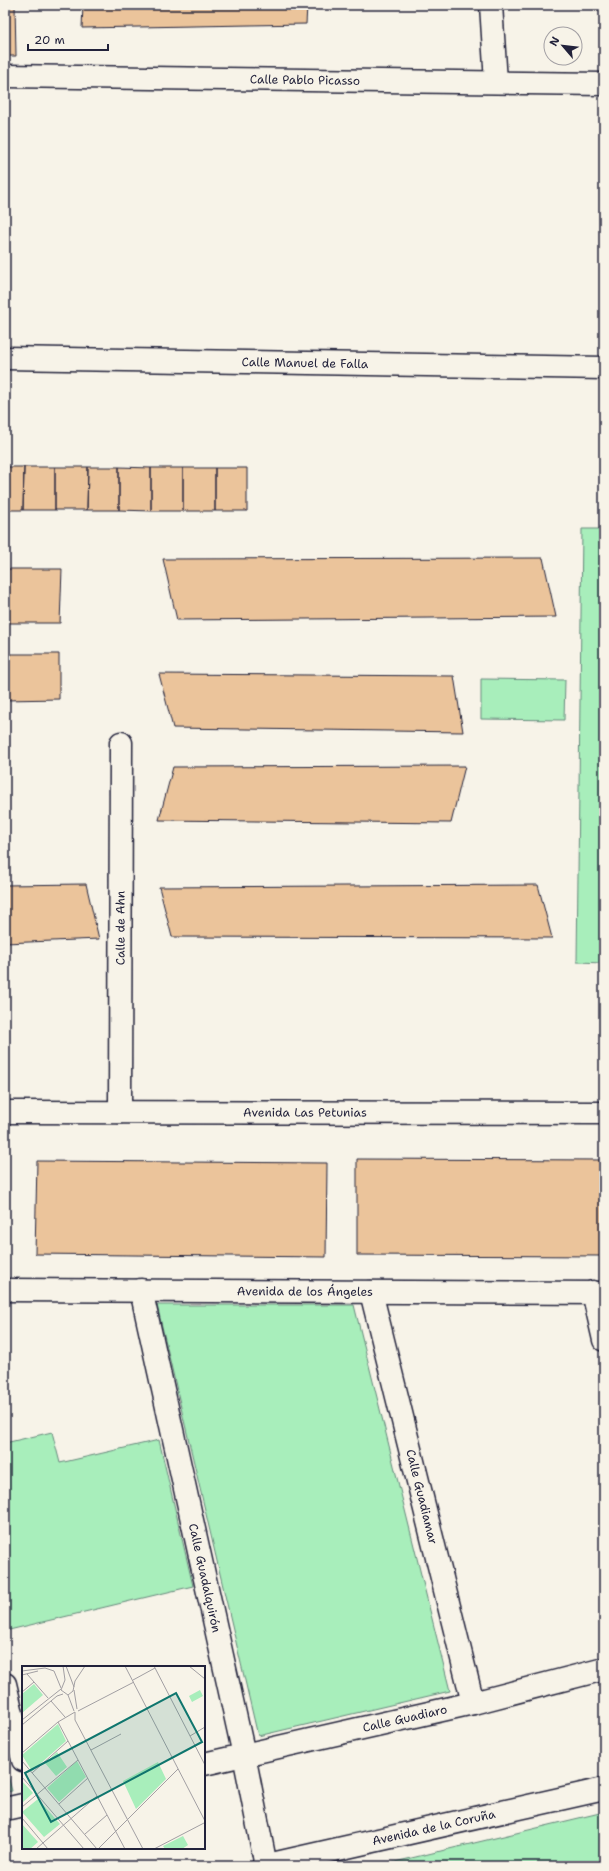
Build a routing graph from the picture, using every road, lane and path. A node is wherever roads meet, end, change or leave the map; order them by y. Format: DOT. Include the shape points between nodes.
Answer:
graph roads {
  1 [pos="491,5"];
  2 [pos="5,76"];
  3 [pos="496,82"];
  4 [pos="604,84"];
  5 [pos="5,358"];
  6 [pos="604,368"];
  7 [pos="121,743"];
  8 [pos="5,1112"];
  9 [pos="120,1112"];
  10 [pos="604,1113"];
  11 [pos="5,1290"];
  12 [pos="141,1290"];
  13 [pos="371,1292"];
  14 [pos="599,1292"];
  15 [pos="604,1340"];
  16 [pos="604,1669"];
  17 [pos="5,1684"];
  18 [pos="473,1702"];
  19 [pos="244,1755"];
  20 [pos="22,1756"];
  21 [pos="205,1764"];
  22 [pos="604,1789"];
  23 [pos="22,1805"];
  24 [pos="5,1810"];
  25 [pos="265,1866"];
  1 -- 3 [label="street"];
  2 -- 3 [label="street, Calle Pablo Picasso"];
  3 -- 4 [label="street, Calle Pablo Picasso"];
  5 -- 6 [label="street, Calle Manuel de Falla"];
  7 -- 9 [label="street, Calle de Ahn"];
  8 -- 9 [label="street, Avenida Las Petunias"];
  9 -- 10 [label="street, Avenida Las Petunias"];
  11 -- 12 [label="street, Avenida de los Ángeles"];
  12 -- 13 [label="street, Avenida de los Ángeles"];
  12 -- 19 [label="street, Calle Guadalquirón"];
  13 -- 14 [label="street, Avenida de los Ángeles"];
  13 -- 18 [label="street, Calle Guadiamar"];
  14 -- 15 [label="street"];
  16 -- 18 [label="street, Calle Guadiaro"];
  17 -- 20 [label="street"];
  18 -- 19 [label="street, Calle Guadiaro"];
  19 -- 21 [label="street, Calle Guadiaro"];
  19 -- 25 [label="street, Calle Guadalquirón"];
  22 -- 25 [label="street, Avenida de la Coruña"];
  23 -- 24 [label="street"];
}
